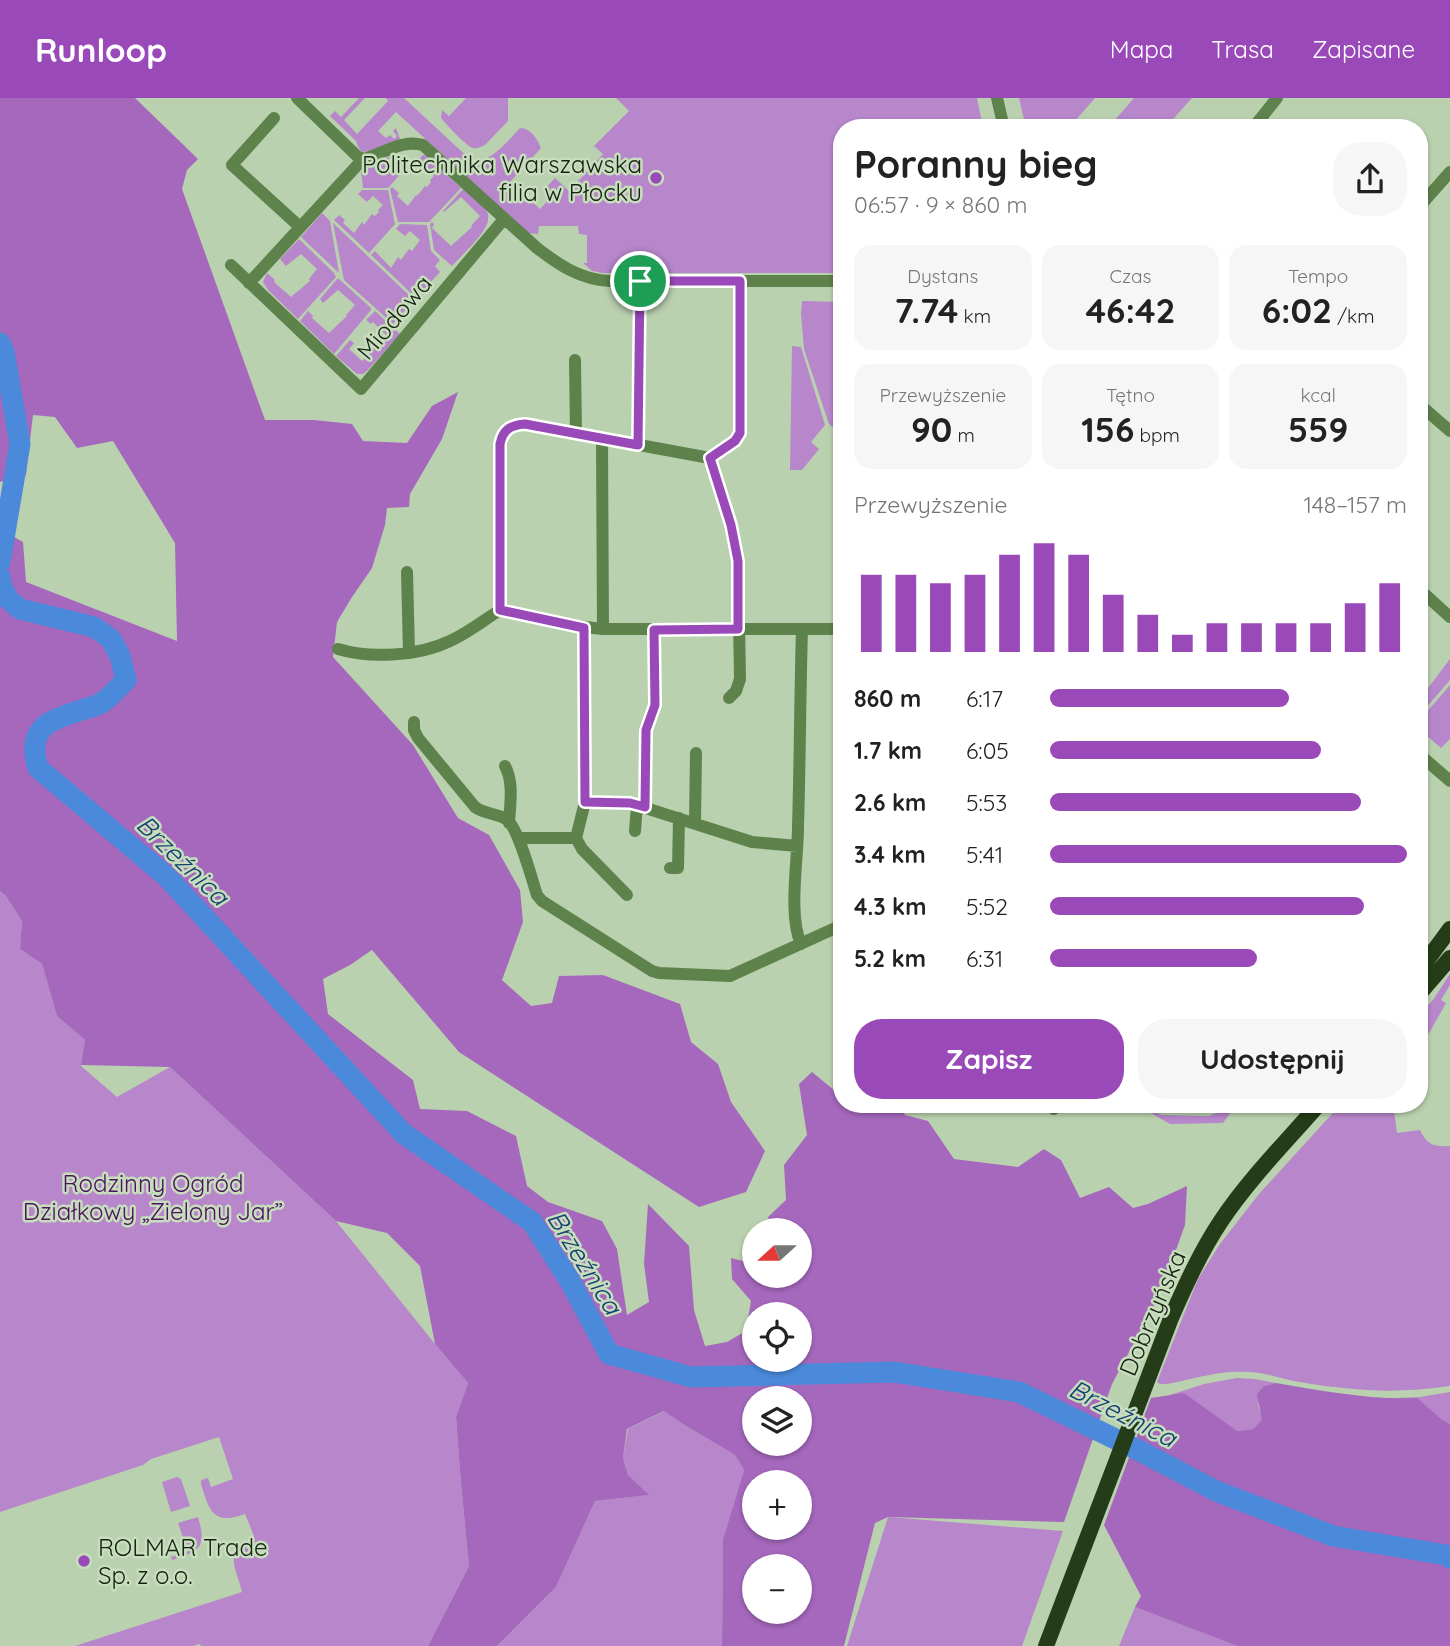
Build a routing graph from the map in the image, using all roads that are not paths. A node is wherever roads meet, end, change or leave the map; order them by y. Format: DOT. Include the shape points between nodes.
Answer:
graph roads {
  1 [pos="297,98"];
  2 [pos="998,98"];
  3 [pos="1278,98"];
  4 [pos="274,118"];
  5 [pos="1002,119"];
  6 [pos="1260,119"];
  7 [pos="363,159"];
  8 [pos="1450,172"];
  9 [pos="1445,187"];
  10 [pos="1428,200"];
  11 [pos="504,219"];
  12 [pos="300,227"];
  13 [pos="231,265"];
  14 [pos="640,281"];
  15 [pos="740,281"];
  16 [pos="833,281"];
  17 [pos="249,282"];
  18 [pos="575,360"];
  19 [pos="1428,412"];
  20 [pos="1450,430"];
  21 [pos="576,433"];
  22 [pos="602,438"];
  23 [pos="638,445"];
  24 [pos="710,458"];
  25 [pos="407,572"];
  26 [pos="1428,597"];
  27 [pos="500,610"];
  28 [pos="1450,617"];
  29 [pos="584,628"];
  30 [pos="603,629"];
  31 [pos="738,629"];
  32 [pos="802,629"];
  33 [pos="833,629"];
  34 [pos="654,630"];
  35 [pos="338,649"];
  36 [pos="409,653"];
  37 [pos="729,698"];
  38 [pos="414,722"];
  39 [pos="696,753"];
  40 [pos="1428,762"];
  41 [pos="505,766"];
  42 [pos="1450,781"];
  43 [pos="585,802"];
  44 [pos="641,806"];
  45 [pos="679,818"];
  46 [pos="509,823"];
  47 [pos="695,823"];
  48 [pos="635,831"];
  49 [pos="517,838"];
  50 [pos="576,838"];
  51 [pos="797,846"];
  52 [pos="670,868"];
  53 [pos="627,895"];
  54 [pos="833,929"];
  55 [pos="1450,929"];
  56 [pos="801,944"];
  57 [pos="1450,958"];
  58 [pos="1428,959"];
  59 [pos="1428,984"];
  60 [pos="1311,1113"];
  61 [pos="1046,1646"];
  1 -- 7 [label="street"];
  2 -- 5 [label="street"];
  3 -- 6 [label="street"];
  4 -- 12 [label="street" via="232,165"];
  7 -- 11 [label="street" via="414,142 423,145"];
  7 -- 12 [label="street"];
  8 -- 9 [label="street"];
  9 -- 10 [label="street"];
  11 -- 14 [label="street" via="576,274"];
  11 -- 17 [label="street, Miodowa" via="360,389"];
  12 -- 17 [label="street"];
  13 -- 17 [label="street, Miodowa"];
  14 -- 15 [label="street"];
  14 -- 23 [label="street"];
  15 -- 16 [label="street"];
  15 -- 24 [label="street" via="740,433"];
  18 -- 21 [label="street"];
  19 -- 20 [label="street"];
  21 -- 22 [label="street"];
  21 -- 27 [label="street" via="525,424 502,435"];
  22 -- 23 [label="street"];
  22 -- 30 [label="street"];
  23 -- 24 [label="street"];
  24 -- 31 [label="street" via="738,561"];
  25 -- 36 [label="street"];
  26 -- 28 [label="street"];
  27 -- 29 [label="street"];
  27 -- 36 [label="street" via="453,640"];
  29 -- 30 [label="street"];
  29 -- 43 [label="street"];
  30 -- 34 [label="street"];
  31 -- 32 [label="street"];
  31 -- 34 [label="street"];
  31 -- 37 [label="street" via="740,679"];
  32 -- 33 [label="street"];
  32 -- 51 [label="street"];
  34 -- 44 [label="street" via="655,705 646,730"];
  35 -- 36 [label="street"];
  38 -- 46 [label="street" via="418,738 475,807"];
  39 -- 47 [label="street"];
  40 -- 42 [label="street"];
  41 -- 46 [label="street" via="510,780"];
  43 -- 44 [label="street"];
  43 -- 50 [label="street"];
  44 -- 45 [label="street"];
  44 -- 48 [label="street"];
  45 -- 47 [label="street"];
  45 -- 52 [label="street" via="678,868"];
  46 -- 49 [label="street"];
  47 -- 51 [label="street" via="752,842"];
  49 -- 50 [label="street"];
  49 -- 56 [label="street" via="542,901 652,971 730,976"];
  50 -- 53 [label="street"];
  51 -- 56 [label="street" via="795,922"];
  54 -- 56 [label="street"];
  55 -- 58 [label="main road"];
  57 -- 59 [label="main road"];
  60 -- 61 [label="main road, Dobrzyńska" via="1255,1177 1194,1266"];
}
